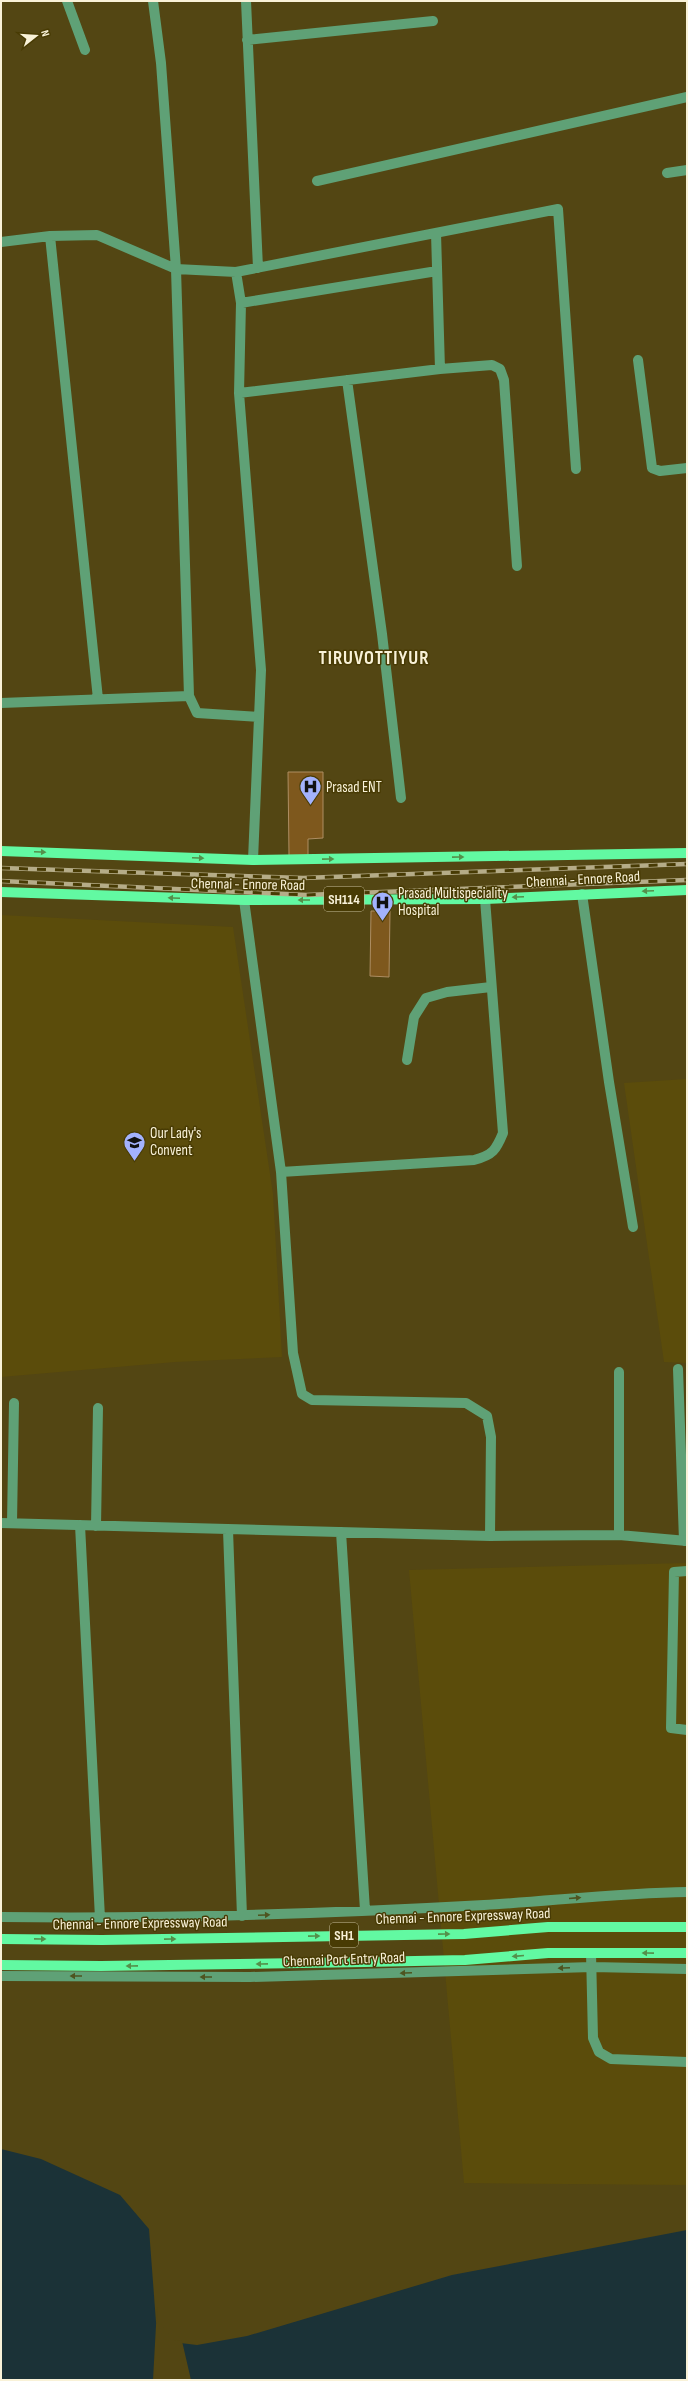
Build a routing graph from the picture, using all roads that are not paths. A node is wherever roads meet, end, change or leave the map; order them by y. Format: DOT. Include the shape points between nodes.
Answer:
graph roads {
  1 [pos="67,1"];
  2 [pos="153,1"];
  3 [pos="246,1"];
  4 [pos="433,21"];
  5 [pos="247,40"];
  6 [pos="85,50"];
  7 [pos="687,97"];
  8 [pos="687,170"];
  9 [pos="667,173"];
  10 [pos="316,181"];
  11 [pos="436,233"];
  12 [pos="50,236"];
  13 [pos="1,242"];
  14 [pos="176,268"];
  15 [pos="258,268"];
  16 [pos="437,271"];
  17 [pos="236,272"];
  18 [pos="241,303"];
  19 [pos="638,360"];
  20 [pos="440,369"];
  21 [pos="347,380"];
  22 [pos="239,393"];
  23 [pos="687,468"];
  24 [pos="576,469"];
  25 [pos="517,566"];
  26 [pos="189,696"];
  27 [pos="98,699"];
  28 [pos="1,703"];
  29 [pos="259,717"];
  30 [pos="401,798"];
  31 [pos="1,851"];
  32 [pos="687,853"];
  33 [pos="253,860"];
  34 [pos="687,890"];
  35 [pos="1,892"];
  36 [pos="582,894"];
  37 [pos="485,898"];
  38 [pos="244,900"];
  39 [pos="491,987"];
  40 [pos="407,1060"];
  41 [pos="281,1172"];
  42 [pos="633,1227"];
  43 [pos="678,1369"];
  44 [pos="619,1372"];
  45 [pos="14,1403"];
  46 [pos="98,1408"];
  47 [pos="1,1523"];
  48 [pos="12,1523"];
  49 [pos="80,1525"];
  50 [pos="96,1526"];
  51 [pos="228,1530"];
  52 [pos="341,1532"];
  53 [pos="619,1535"];
  54 [pos="490,1536"];
  55 [pos="685,1541"];
  56 [pos="687,1571"];
  57 [pos="687,1730"];
  58 [pos="687,1892"];
  59 [pos="365,1910"];
  60 [pos="242,1916"];
  61 [pos="1,1918"];
  62 [pos="100,1918"];
  63 [pos="687,1926"];
  64 [pos="1,1939"];
  65 [pos="591,1953"];
  66 [pos="687,1953"];
  67 [pos="1,1966"];
  68 [pos="592,1967"];
  69 [pos="687,1969"];
  70 [pos="1,1976"];
  71 [pos="687,2062"];
  1 -- 6 [label="street"];
  2 -- 14 [label="street" via="161,63"];
  3 -- 5 [label="street"];
  4 -- 5 [label="street"];
  5 -- 15 [label="street"];
  7 -- 10 [label="street"];
  8 -- 9 [label="street"];
  11 -- 15 [label="street"];
  11 -- 16 [label="street"];
  11 -- 24 [label="street" via="558,209"];
  12 -- 13 [label="street"];
  12 -- 14 [label="street" via="97,235"];
  12 -- 27 [label="street"];
  14 -- 17 [label="street"];
  14 -- 26 [label="street"];
  15 -- 17 [label="street"];
  16 -- 18 [label="street"];
  16 -- 20 [label="street"];
  17 -- 18 [label="street"];
  18 -- 22 [label="street"];
  19 -- 23 [label="street" via="652,468 660,472"];
  20 -- 21 [label="street"];
  20 -- 25 [label="street" via="492,365 500,369 504,380"];
  21 -- 22 [label="street"];
  21 -- 30 [label="street" via="381,626"];
  22 -- 29 [label="street" via="261,670"];
  26 -- 27 [label="street"];
  26 -- 29 [label="street" via="197,713"];
  27 -- 28 [label="street"];
  29 -- 33 [label="street"];
  31 -- 33 [label="main road, Chennai - Ennore Road, one-way"];
  33 -- 32 [label="main road, Chennai - Ennore Road, one-way"];
  34 -- 36 [label="main road, Chennai - Ennore Road / SH114, one-way"];
  38 -- 35 [label="main road, Chennai - Ennore Road / SH114, one-way"];
  36 -- 37 [label="main road, Chennai - Ennore Road / SH114, one-way"];
  36 -- 42 [label="street"];
  37 -- 38 [label="main road, Chennai - Ennore Road / SH114, one-way"];
  37 -- 39 [label="street"];
  38 -- 41 [label="street"];
  39 -- 40 [label="street" via="447,992 426,998 414,1017"];
  39 -- 41 [label="street" via="502,1133 497,1146 489,1156 474,1160"];
  41 -- 54 [label="street" via="293,1353 302,1394 312,1400 466,1403 487,1416 491,1437"];
  43 -- 55 [label="street"];
  44 -- 53 [label="street"];
  45 -- 48 [label="street"];
  46 -- 50 [label="street"];
  47 -- 48 [label="street"];
  48 -- 49 [label="street"];
  49 -- 50 [label="street"];
  49 -- 62 [label="street"];
  50 -- 51 [label="street"];
  51 -- 52 [label="street"];
  51 -- 60 [label="street"];
  52 -- 54 [label="street"];
  52 -- 59 [label="street"];
  53 -- 54 [label="street"];
  53 -- 55 [label="street"];
  56 -- 57 [label="street" via="674,1572 671,1728"];
  59 -- 58 [label="street, one-way" via="484,1905 639,1892"];
  60 -- 59 [label="street, one-way"];
  60 -- 62 [label="street"];
  61 -- 62 [label="street"];
  64 -- 63 [label="main road, Chennai - Ennore Expressway Road / SH1, one-way" via="102,1940 464,1934 548,1927"];
  66 -- 65 [label="main road, SH1, one-way"];
  65 -- 67 [label="main road, SH1, one-way" via="403,1961"];
  65 -- 68 [label="street"];
  68 -- 69 [label="street, Chennai Port Entry Road"];
  68 -- 70 [label="street, Chennai Port Entry Road, one-way" via="250,1977"];
  68 -- 71 [label="street" via="593,2038 599,2052 612,2059"];
}
